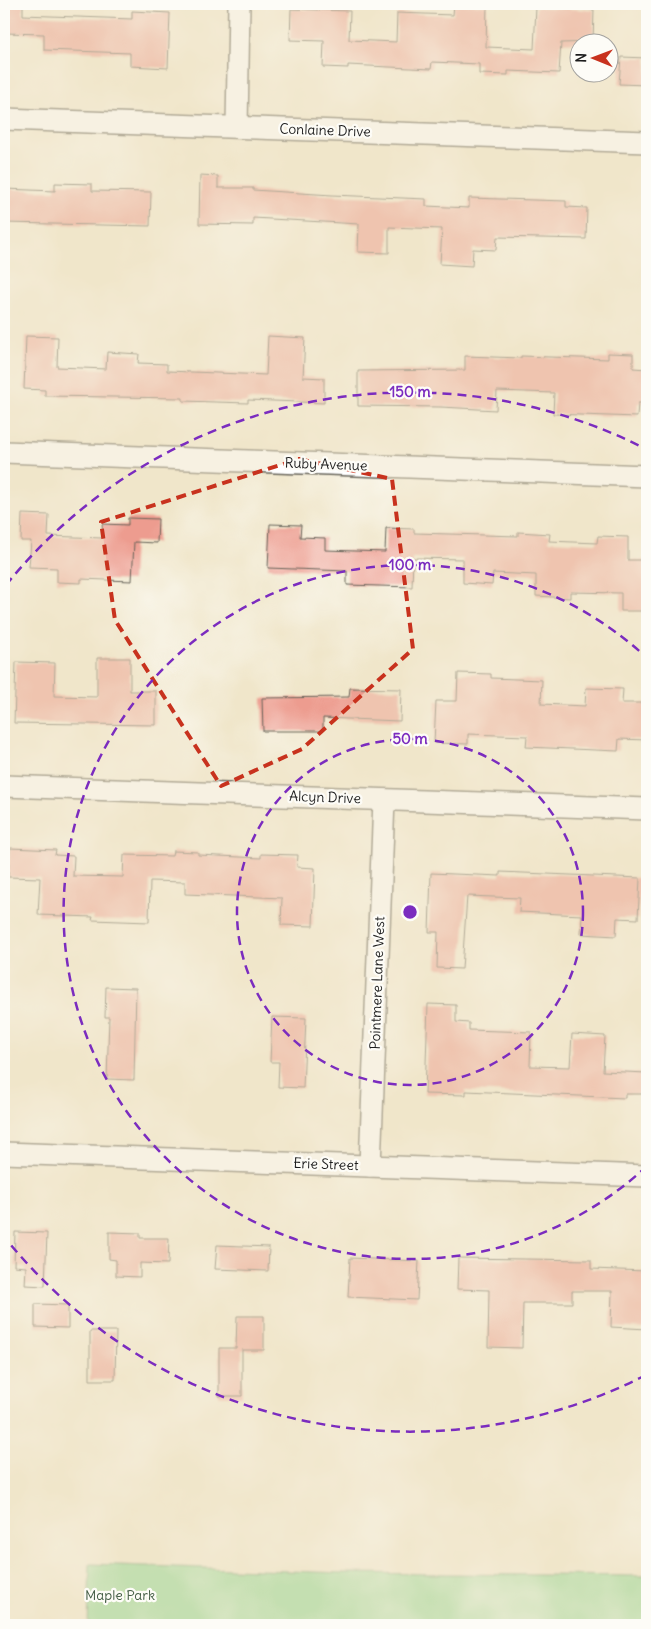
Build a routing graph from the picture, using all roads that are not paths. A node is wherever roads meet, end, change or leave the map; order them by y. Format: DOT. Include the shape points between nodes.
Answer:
graph roads {
  1 [pos="239,4"];
  2 [pos="4,119"];
  3 [pos="237,127"];
  4 [pos="647,142"];
  5 [pos="4,452"];
  6 [pos="647,476"];
  7 [pos="4,786"];
  8 [pos="384,800"];
  9 [pos="647,809"];
  10 [pos="4,1153"];
  11 [pos="370,1166"];
  12 [pos="647,1176"];
  1 -- 3 [label="street"];
  2 -- 3 [label="street, Conlaine Drive"];
  3 -- 4 [label="street, Conlaine Drive"];
  5 -- 6 [label="street, Ruby Avenue"];
  7 -- 8 [label="street, Alcyn Drive"];
  8 -- 9 [label="street, Alcyn Drive"];
  8 -- 11 [label="street, Pointmere Lane West"];
  10 -- 11 [label="street, Erie Street"];
  11 -- 12 [label="street, Erie Street"];
}
